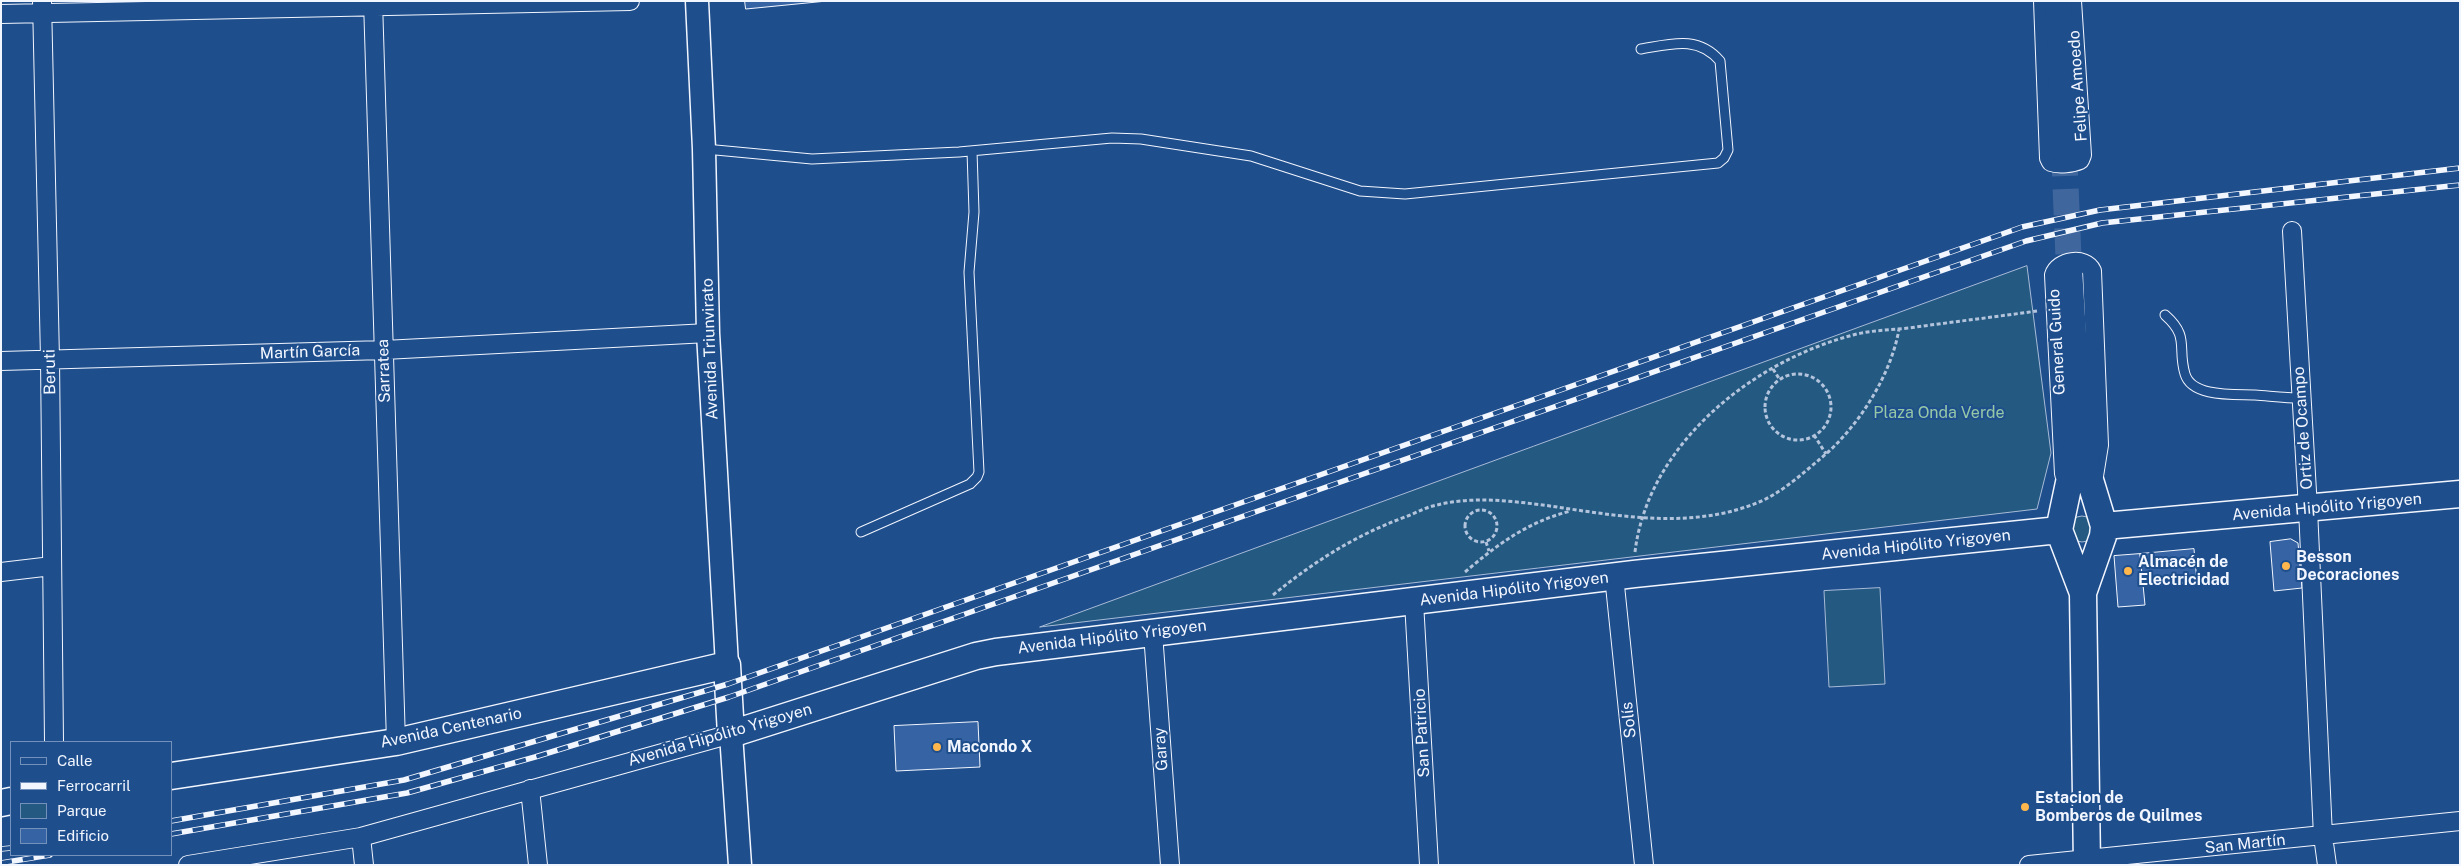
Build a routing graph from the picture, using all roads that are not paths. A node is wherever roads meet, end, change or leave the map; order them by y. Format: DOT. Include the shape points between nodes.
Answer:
graph roads {
  1 [pos="630,1"];
  2 [pos="696,1"];
  3 [pos="2043,1"];
  4 [pos="2058,1"];
  5 [pos="2072,1"];
  6 [pos="374,4"];
  7 [pos="42,7"];
  8 [pos="1,14"];
  9 [pos="1641,49"];
  10 [pos="704,149"];
  11 [pos="2064,150"];
  12 [pos="972,151"];
  13 [pos="2292,231"];
  14 [pos="2068,269"];
  15 [pos="2165,315"];
  16 [pos="708,333"];
  17 [pos="384,350"];
  18 [pos="50,359"];
  19 [pos="1,361"];
  20 [pos="2300,398"];
  21 [pos="2079,430"];
  22 [pos="2092,489"];
  23 [pos="2460,494"];
  24 [pos="2067,496"];
  25 [pos="2308,509"];
  26 [pos="2104,526"];
  27 [pos="2059,530"];
  28 [pos="861,532"];
  29 [pos="52,566"];
  30 [pos="1,572"];
  31 [pos="1624,575"];
  32 [pos="2083,593"];
  33 [pos="1414,602"];
  34 [pos="1153,633"];
  35 [pos="727,665"];
  36 [pos="731,734"];
  37 [pos="54,741"];
  38 [pos="396,742"];
  39 [pos="172,776"];
  40 [pos="530,789"];
  41 [pos="2460,821"];
  42 [pos="2323,836"];
  43 [pos="361,837"];
  44 [pos="2086,862"];
  45 [pos="188,865"];
  46 [pos="364,865"];
  47 [pos="538,865"];
  48 [pos="740,865"];
  49 [pos="1170,865"];
  50 [pos="1429,865"];
  51 [pos="1644,865"];
  52 [pos="2029,865"];
  53 [pos="2327,865"];
  1 -- 6 [label="street"];
  2 -- 10 [label="street, Avenida Triunvirato"];
  3 -- 5 [label="street, Felipe Amoedo" via="2049,158 2056,164 2076,162 2082,155"];
  4 -- 11 [label="main road, Felipe Amoedo"];
  6 -- 7 [label="street"];
  6 -- 17 [label="street, Sarratea"];
  7 -- 8 [label="street"];
  7 -- 18 [label="street, Beruti"];
  9 -- 12 [label="lane" via="1690,42 1720,62 1728,150 1718,163 1381,194 1336,185 1251,156 1163,141 1112,138"];
  10 -- 12 [label="lane" via="812,159"];
  10 -- 16 [label="street, Avenida Triunvirato"];
  12 -- 28 [label="lane" via="974,212 969,272 979,472 970,484"];
  13 -- 20 [label="street, Ortiz de Ocampo"];
  14 -- 21 [label="main road, General Guido"];
  15 -- 20 [label="lane" via="2181,334 2185,375 2193,385 2221,395"];
  16 -- 17 [label="street, Martín García"];
  16 -- 35 [label="street, Avenida Triunvirato"];
  17 -- 18 [label="street, Martín García"];
  17 -- 38 [label="street, Sarratea"];
  18 -- 19 [label="street, Martín García"];
  18 -- 29 [label="street, Beruti"];
  20 -- 25 [label="street, Ortiz de Ocampo"];
  21 -- 22 [label="main road, General Guido"];
  21 -- 24 [label="main road, General Guido"];
  22 -- 24 [label="street, General Guido" via="2099,445 2092,271 2082,262 2062,263 2054,276"];
  22 -- 26 [label="main road, General Guido"];
  23 -- 25 [label="main road, Avenida Hipólito Yrigoyen"];
  24 -- 27 [label="main road, General Guido"];
  25 -- 26 [label="main road, Avenida Hipólito Yrigoyen"];
  25 -- 42 [label="street, Ortiz de Ocampo"];
  26 -- 32 [label="main road"];
  27 -- 31 [label="main road, Avenida Hipólito Yrigoyen"];
  27 -- 32 [label="main road"];
  29 -- 30 [label="street"];
  29 -- 37 [label="street, Beruti"];
  31 -- 33 [label="main road, Avenida Hipólito Yrigoyen"];
  31 -- 51 [label="street, Solís"];
  32 -- 44 [label="main road"];
  33 -- 34 [label="main road, Avenida Hipólito Yrigoyen"];
  33 -- 50 [label="street, San Patricio"];
  34 -- 36 [label="main road, Avenida Hipólito Yrigoyen" via="976,656"];
  34 -- 49 [label="street, Garay"];
  35 -- 36 [label="main road, Avenida Triunvirato"];
  35 -- 38 [label="main road, Avenida Centenario"];
  36 -- 40 [label="street, Avenida Hipólito Yrigoyen"];
  36 -- 48 [label="street"];
  38 -- 39 [label="main road, Avenida Centenario"];
  40 -- 43 [label="street, Avenida Hipólito Yrigoyen"];
  40 -- 47 [label="street"];
  41 -- 42 [label="street, San Martín"];
  42 -- 44 [label="street, San Martín"];
  42 -- 53 [label="street, Ortiz de Ocampo"];
  43 -- 45 [label="street, Avenida Hipólito Yrigoyen"];
  43 -- 46 [label="street"];
  44 -- 52 [label="street, San Martín"];
}
